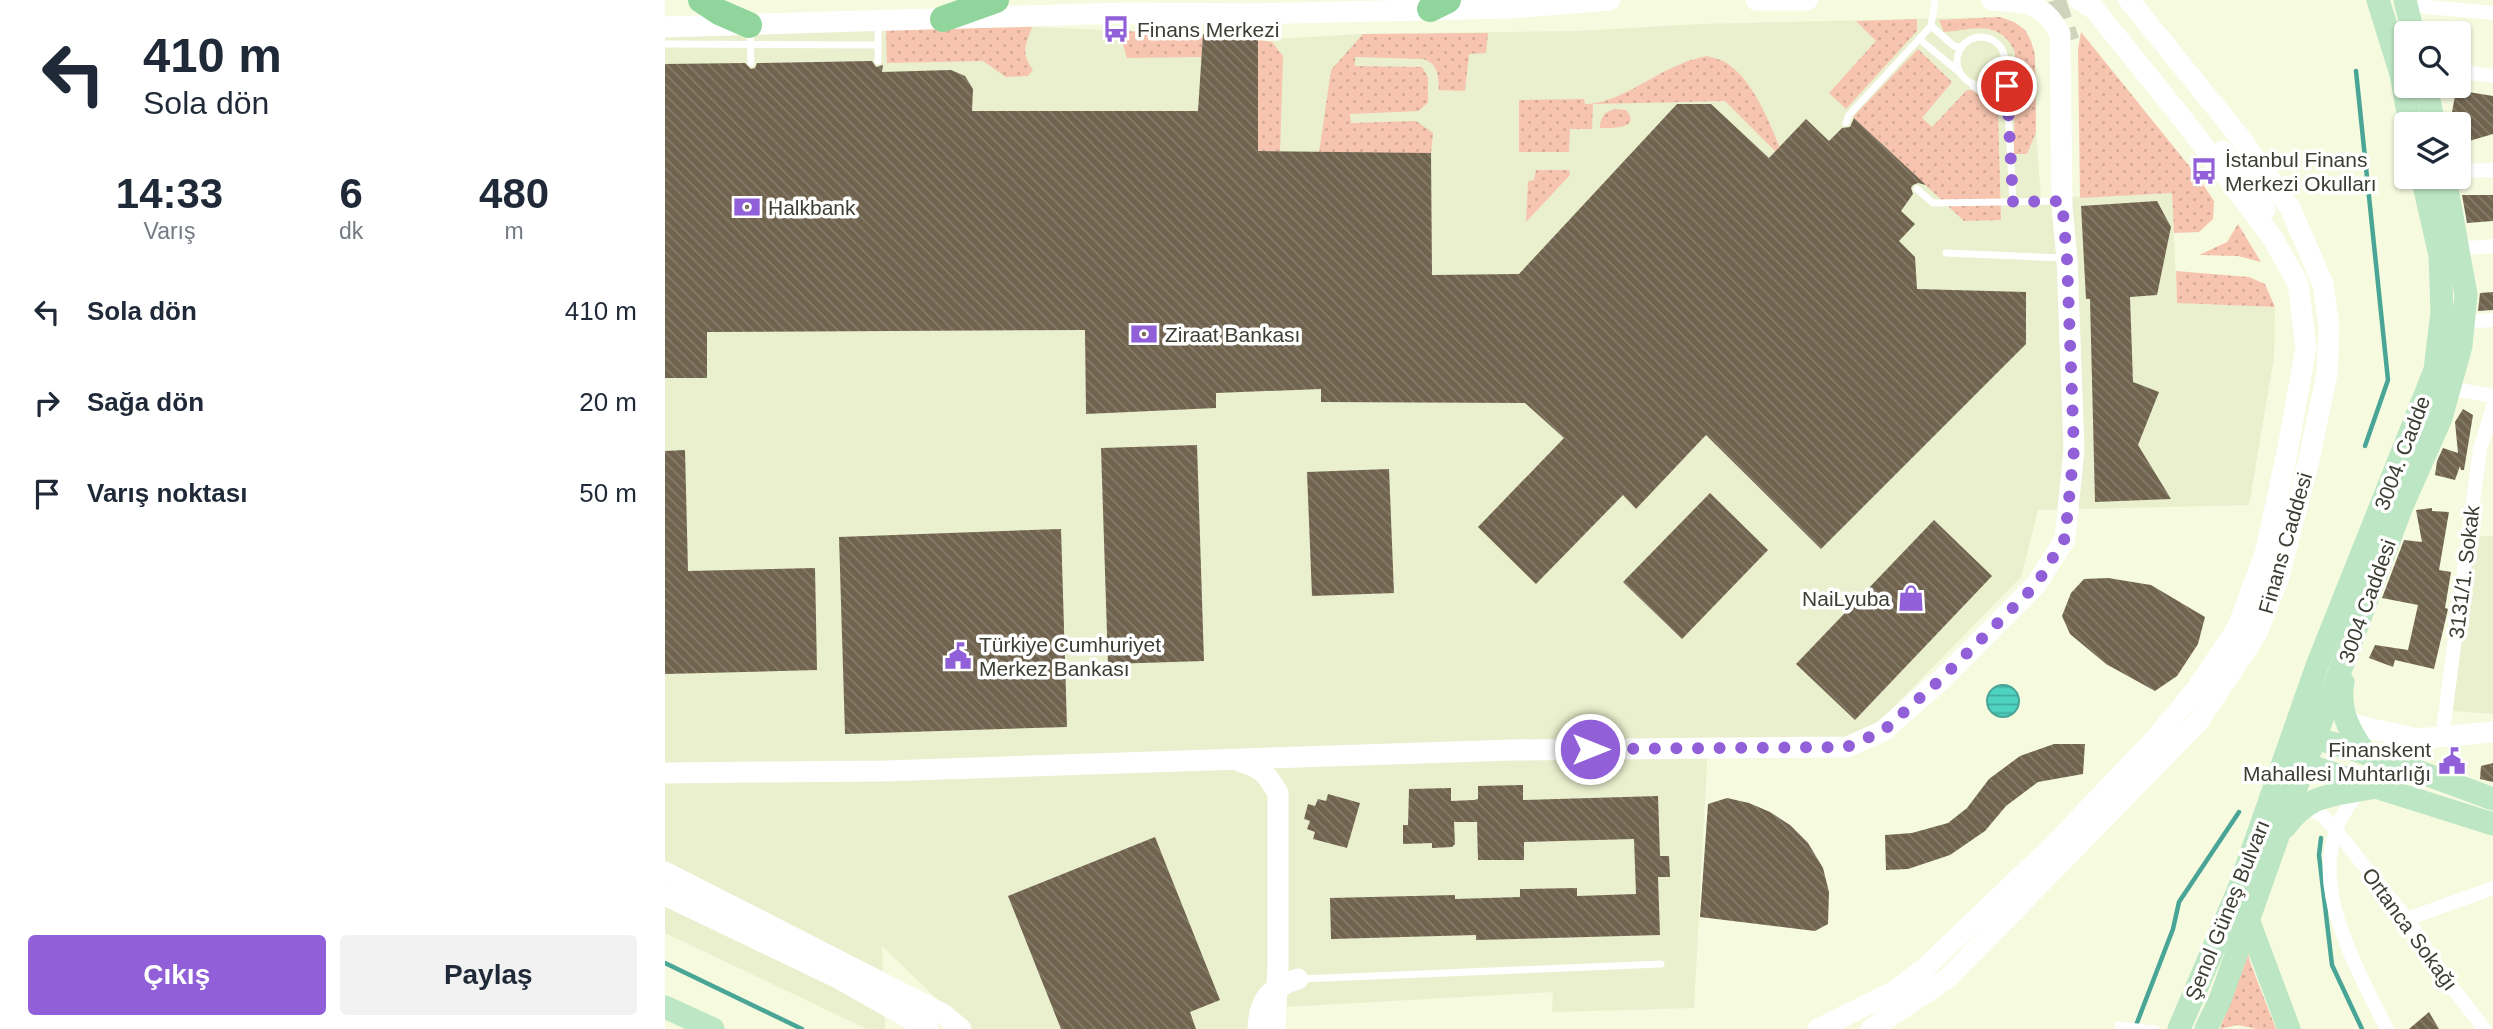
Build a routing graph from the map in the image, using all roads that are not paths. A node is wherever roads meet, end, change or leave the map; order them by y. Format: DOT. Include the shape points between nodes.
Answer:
graph roads {
  1 [pos="701,0"];
  2 [pos="996,0"];
  3 [pos="1275,0"];
  4 [pos="1610,0"];
  5 [pos="1756,0"];
  6 [pos="1807,0"];
  7 [pos="1935,0"];
  8 [pos="1991,0"];
  9 [pos="2079,0"];
  10 [pos="2106,0"];
  11 [pos="2129,0"];
  12 [pos="2378,0"];
  13 [pos="2405,2"];
  14 [pos="1439,4"];
  15 [pos="2493,13"];
  16 [pos="1249,14"];
  17 [pos="943,19"];
  18 [pos="878,21"];
  19 [pos="2410,21"];
  20 [pos="1931,26"];
  21 [pos="665,27"];
  22 [pos="750,34"];
  23 [pos="1919,39"];
  24 [pos="665,44"];
  25 [pos="878,45"];
  26 [pos="1962,47"];
  27 [pos="2070,47"];
  28 [pos="878,61"];
  29 [pos="2005,62"];
  30 [pos="751,63"];
  31 [pos="1958,71"];
  32 [pos="2471,73"];
  33 [pos="2493,76"];
  34 [pos="1970,83"];
  35 [pos="2008,109"];
  36 [pos="2408,112"];
  37 [pos="1846,123"];
  38 [pos="2493,170"];
  39 [pos="2471,171"];
  40 [pos="1917,189"];
  41 [pos="2425,189"];
  42 [pos="2447,189"];
  43 [pos="2062,201"];
  44 [pos="2013,202"];
  45 [pos="2493,246"];
  46 [pos="2458,249"];
  47 [pos="1946,253"];
  48 [pos="2067,259"];
  49 [pos="2298,283"];
  50 [pos="2493,320"];
  51 [pos="2463,322"];
  52 [pos="2449,388"];
  53 [pos="2493,396"];
  54 [pos="2493,407"];
  55 [pos="2348,652"];
  56 [pos="2344,717"];
  57 [pos="2299,720"];
  58 [pos="2493,732"];
  59 [pos="2442,738"];
  60 [pos="2365,752"];
  61 [pos="2301,755"];
  62 [pos="1233,759"];
  63 [pos="665,773"];
  64 [pos="2370,788"];
  65 [pos="2274,791"];
  66 [pos="2493,799"];
  67 [pos="2297,812"];
  68 [pos="2493,824"];
  69 [pos="2335,829"];
  70 [pos="2277,839"];
  71 [pos="665,872"];
  72 [pos="2493,888"];
  73 [pos="665,895"];
  74 [pos="728,915"];
  75 [pos="2407,919"];
  76 [pos="2249,922"];
  77 [pos="1661,964"];
  78 [pos="1283,982"];
  79 [pos="670,1010"];
  80 [pos="2118,1026"];
  81 [pos="694,1029"];
  82 [pos="713,1029"];
  83 [pos="928,1029"];
  84 [pos="961,1029"];
  85 [pos="1258,1029"];
  86 [pos="1275,1029"];
  87 [pos="1818,1029"];
  88 [pos="1871,1029"];
  89 [pos="2156,1029"];
  90 [pos="2179,1029"];
  91 [pos="2206,1029"];
  92 [pos="2289,1029"];
  93 [pos="2387,1029"];
  94 [pos="2485,1029"];
  1 -- 22 [label="highway"];
  2 -- 17 [label="highway"];
  3 -- 16 [label="street"];
  4 -- 14 [label="street" via="1510,8"];
  5 -- 6 [label="street"];
  7 -- 20 [label="lane"];
  8 -- 43 [label="street" via="2039,8 2060,34"];
  9 -- 49 [label="street, Finans Caddesi" via="2094,9 2175,109 2272,237"];
  10 -- 49 [label="street, Finans Caddesi" via="2250,185 2284,242"];
  11 -- 88 [label="street, Finans Caddesi" via="2242,140 2290,208 2323,284 2329,326 2327,374 2308,464 2279,578 2256,635 2198,722 1948,978"];
  12 -- 36 [label="main road"];
  13 -- 15 [label="street"];
  13 -- 19 [label="main road"];
  14 -- 16 [label="street"];
  16 -- 17 [label="street"];
  17 -- 18 [label="street"];
  18 -- 22 [label="street"];
  18 -- 25 [label="lane"];
  20 -- 23 [label="lane"];
  20 -- 26 [label="lane" via="1954,46"];
  21 -- 22 [label="street"];
  22 -- 24 [label="lane"];
  22 -- 25 [label="lane"];
  22 -- 30 [label="lane"];
  23 -- 31 [label="lane"];
  23 -- 37 [label="lane"];
  25 -- 28 [label="lane"];
  26 -- 29 [label="lane" via="1974,38 1989,38 2001,48"];
  26 -- 31 [label="lane"];
  27 -- 48 [label="street"];
  29 -- 34 [label="lane" via="1994,82"];
  29 -- 35 [label="lane"];
  31 -- 34 [label="lane"];
  32 -- 33 [label="street"];
  34 -- 35 [label="lane"];
  35 -- 44 [label="lane"];
  38 -- 39 [label="street"];
  40 -- 44 [label="lane" via="1933,203"];
  41 -- 57 [label="main road, 3004. Cadde" via="2440,255 2442,312 2435,370"];
  42 -- 46 [label="main road"];
  43 -- 44 [label="lane"];
  43 -- 48 [label="street"];
  45 -- 46 [label="street"];
  46 -- 51 [label="main road" via="2466,295"];
  47 -- 48 [label="lane"];
  48 -- 62 [label="street" via="2074,450 2065,538 2036,585 1883,731 1847,747 1511,750"];
  49 -- 87 [label="street, Finans Caddesi" via="2304,361 2265,554 2237,629 2195,691 2155,738 1990,908 1893,992"];
  50 -- 51 [label="street"];
  51 -- 52 [label="main road, 3004 Caddesi"];
  52 -- 53 [label="street"];
  52 -- 55 [label="main road, 3004 Caddesi"];
  54 -- 59 [label="street, 3131/1. Sokak" via="2480,449"];
  55 -- 56 [label="main road" via="2340,697"];
  55 -- 61 [label="main road, 3004 Caddesi"];
  56 -- 59 [label="street" via="2355,725 2418,739"];
  56 -- 60 [label="main road"];
  57 -- 61 [label="main road, 3004 Caddesi"];
  58 -- 59 [label="street"];
  60 -- 61 [label="main road"];
  60 -- 66 [label="main road"];
  61 -- 64 [label="main road"];
  61 -- 65 [label="main road, 3004 Caddesi"];
  61 -- 70 [label="main road, 3004 Caddesi"];
  62 -- 63 [label="street"];
  62 -- 78 [label="street" via="1257,766 1278,793"];
  64 -- 67 [label="main road" via="2326,794"];
  64 -- 68 [label="main road"];
  64 -- 69 [label="street" via="2346,806"];
  65 -- 90 [label="main road, Şenol Güneş Bulvarı" via="2238,891"];
  67 -- 69 [label="street, Ortanca Sokağı" via="2321,814"];
  67 -- 70 [label="main road"];
  69 -- 75 [label="street, Ortanca Sokağı"];
  69 -- 93 [label="street" via="2329,874 2341,934"];
  70 -- 76 [label="main road, Şenol Güneş Bulvarı"];
  71 -- 74 [label="street"];
  72 -- 75 [label="street"];
  73 -- 74 [label="street"];
  74 -- 83 [label="street"];
  74 -- 84 [label="street" via="943,1014"];
  75 -- 94 [label="street, Ortanca Sokağı"];
  76 -- 91 [label="main road, Şenol Güneş Bulvarı"];
  76 -- 92 [label="main road"];
  77 -- 78 [label="lane"];
  78 -- 85 [label="street" via="1263,1000"];
  78 -- 86 [label="street"];
  79 -- 81 [label="main road"];
  79 -- 82 [label="main road"];
  80 -- 89 [label="lane"];
}
